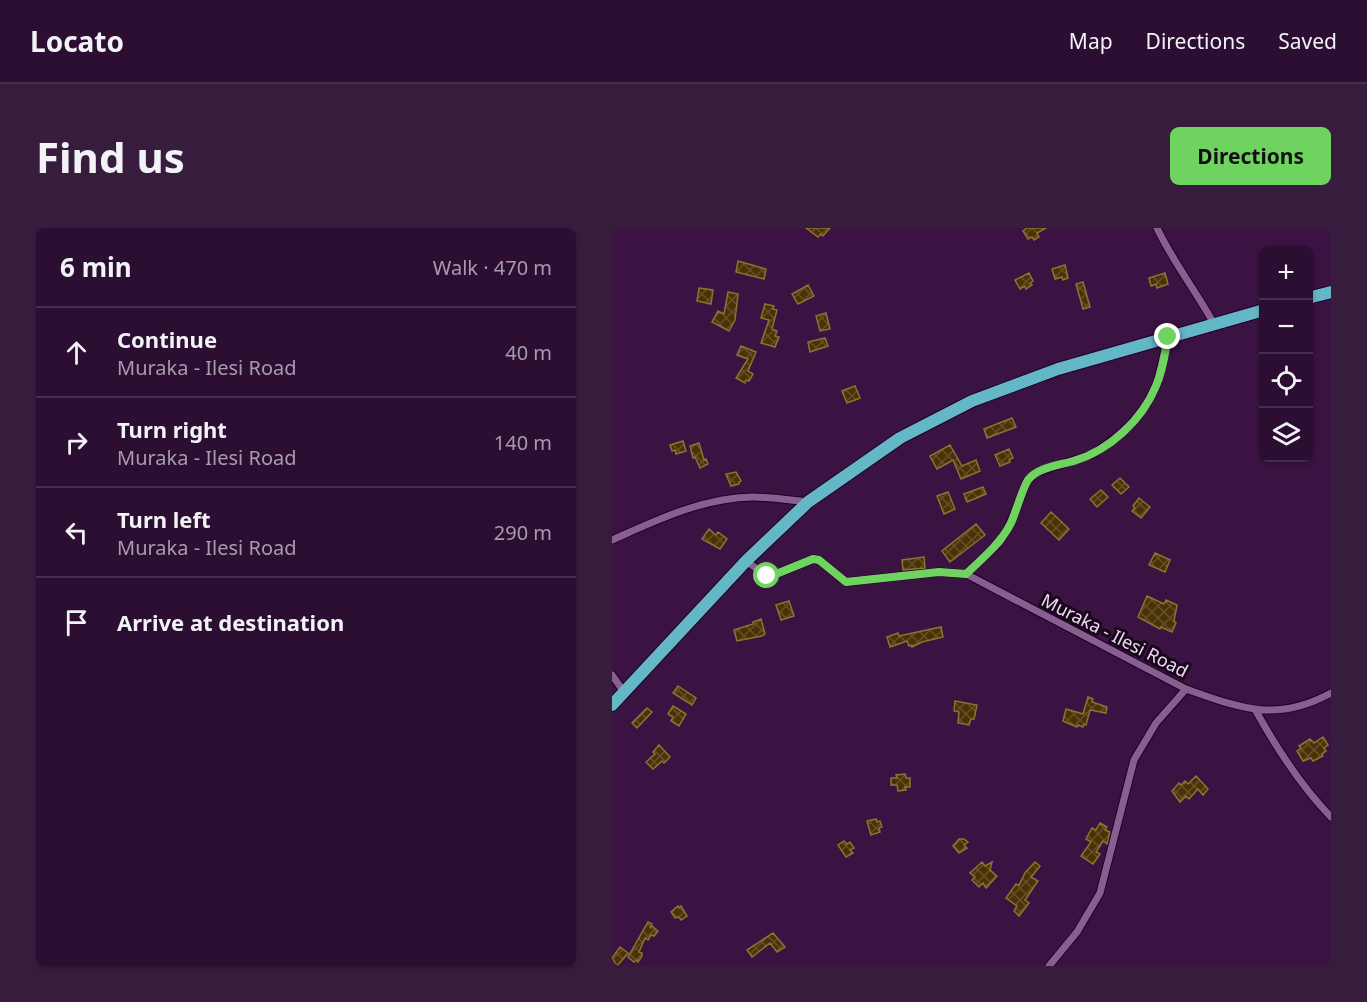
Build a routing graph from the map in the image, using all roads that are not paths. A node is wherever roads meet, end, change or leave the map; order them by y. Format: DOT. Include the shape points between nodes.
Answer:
graph roads {
  1 [pos="1157,228"];
  2 [pos="1331,291"];
  3 [pos="1313,296"];
  4 [pos="1259,311"];
  5 [pos="1214,324"];
  6 [pos="1168,337"];
  7 [pos="808,502"];
  8 [pos="612,540"];
  9 [pos="746,561"];
  10 [pos="966,574"];
  11 [pos="612,675"];
  12 [pos="1186,689"];
  13 [pos="624,692"];
  14 [pos="1331,693"];
  15 [pos="612,705"];
  16 [pos="1256,711"];
  17 [pos="1331,817"];
  18 [pos="1049,966"];
  1 -- 5 [label="street"];
  2 -- 3 [label="highway"];
  4 -- 5 [label="highway"];
  5 -- 6 [label="highway"];
  6 -- 7 [label="highway" via="1058,369 972,401 900,438"];
  6 -- 10 [label="street" via="1157,384 1134,422 1093,454 1032,476 1000,542"];
  7 -- 8 [label="street" via="753,497 722,500 673,513"];
  7 -- 9 [label="highway"];
  9 -- 10 [label="street, Muraka - Ilesi Road" via="767,576 819,560 846,582 939,572"];
  9 -- 13 [label="highway"];
  10 -- 12 [label="street, Muraka - Ilesi Road"];
  11 -- 13 [label="street"];
  12 -- 16 [label="street, Muraka - Ilesi Road"];
  12 -- 18 [label="street" via="1156,723 1134,760 1100,893 1077,932"];
  13 -- 15 [label="highway"];
  14 -- 16 [label="street" via="1286,709"];
  16 -- 17 [label="street" via="1296,777"];
}
